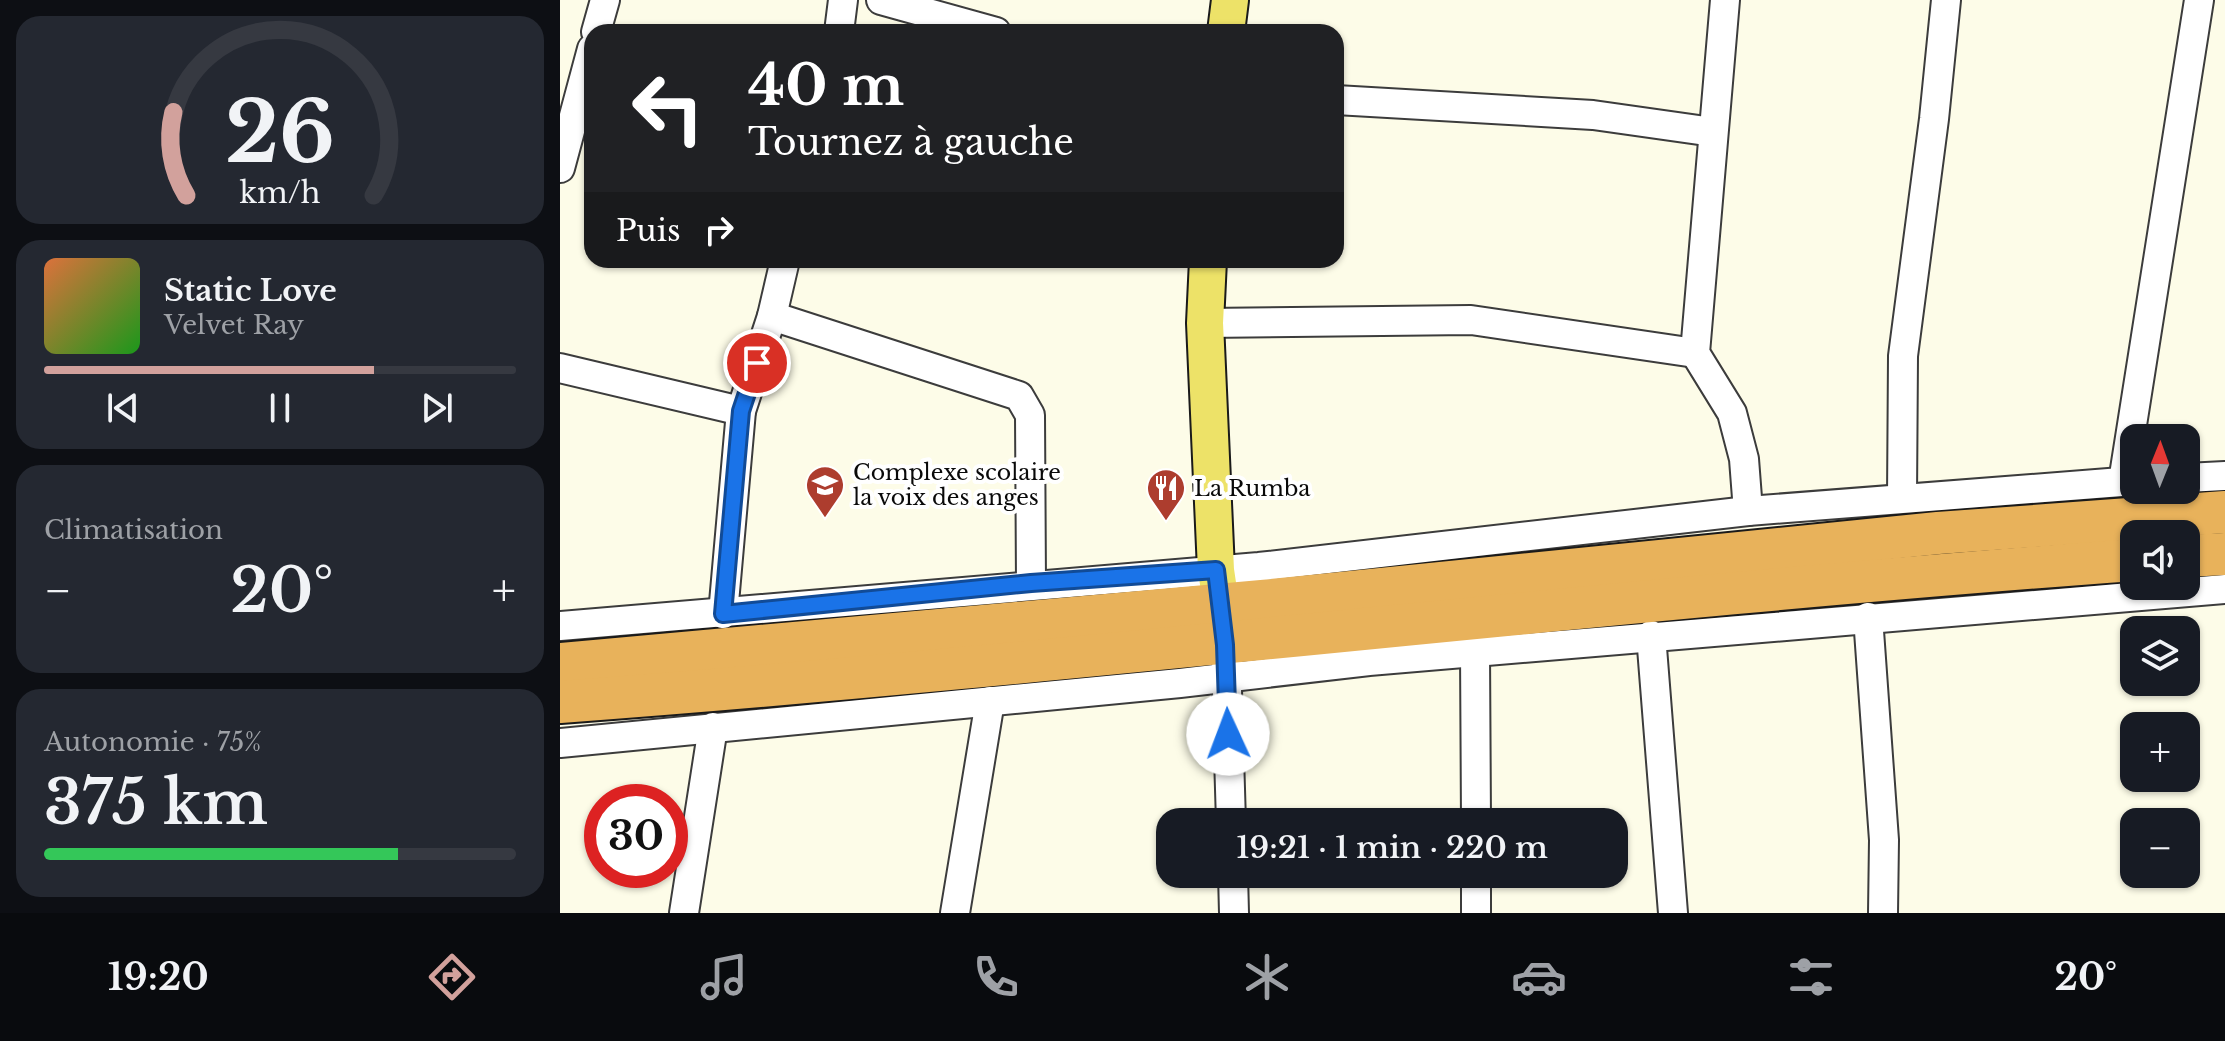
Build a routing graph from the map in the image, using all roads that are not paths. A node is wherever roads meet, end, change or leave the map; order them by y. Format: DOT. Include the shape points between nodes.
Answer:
graph roads {
  1 [pos="605,0"];
  2 [pos="843,0"];
  3 [pos="881,0"];
  4 [pos="1230,0"];
  5 [pos="1725,0"];
  6 [pos="1946,0"];
  7 [pos="2199,0"];
  8 [pos="598,24"];
  9 [pos="840,24"];
  10 [pos="967,24"];
  11 [pos="1227,24"];
  12 [pos="584,79"];
  13 [pos="1344,100"];
  14 [pos="1713,132"];
  15 [pos="560,168"];
  16 [pos="783,268"];
  17 [pos="1208,268"];
  18 [pos="772,316"];
  19 [pos="1205,323"];
  20 [pos="1695,353"];
  21 [pos="560,368"];
  22 [pos="741,411"];
  23 [pos="2137,424"];
  24 [pos="2225,476"];
  25 [pos="2200,477"];
  26 [pos="2120,483"];
  27 [pos="1902,498"];
  28 [pos="1748,511"];
  29 [pos="2225,512"];
  30 [pos="2225,554"];
  31 [pos="2200,555"];
  32 [pos="2120,561"];
  33 [pos="1031,583"];
  34 [pos="2225,589"];
  35 [pos="723,614"];
  36 [pos="1868,617"];
  37 [pos="1222,624"];
  38 [pos="560,626"];
  39 [pos="1651,635"];
  40 [pos="1475,651"];
  41 [pos="560,664"];
  42 [pos="990,701"];
  43 [pos="560,702"];
  44 [pos="713,727"];
  45 [pos="560,743"];
  46 [pos="1230,808"];
  47 [pos="1476,808"];
  48 [pos="1233,888"];
  49 [pos="1476,888"];
  50 [pos="684,913"];
  51 [pos="955,913"];
  52 [pos="1234,913"];
  53 [pos="1476,913"];
  54 [pos="1673,913"];
  55 [pos="1883,913"];
  1 -- 8 [label="street"];
  2 -- 9 [label="street"];
  3 -- 10 [label="street"];
  4 -- 11 [label="main road"];
  5 -- 14 [label="street"];
  6 -- 27 [label="street" via="1903,356"];
  7 -- 23 [label="street"];
  12 -- 15 [label="street"];
  13 -- 14 [label="street" via="1593,115"];
  14 -- 20 [label="street"];
  16 -- 18 [label="street"];
  17 -- 19 [label="main road"];
  18 -- 22 [label="street"];
  18 -- 33 [label="street" via="1019,396 1030,415"];
  19 -- 20 [label="street" via="1471,320"];
  19 -- 37 [label="main road"];
  20 -- 28 [label="street" via="1732,413 1744,459"];
  21 -- 22 [label="street"];
  22 -- 35 [label="street"];
  24 -- 25 [label="street"];
  26 -- 27 [label="street"];
  27 -- 28 [label="street"];
  28 -- 37 [label="street"];
  29 -- 37 [label="highway" via="1938,533"];
  30 -- 31 [label="highway"];
  32 -- 37 [label="highway" via="1382,626"];
  33 -- 35 [label="street"];
  33 -- 37 [label="street"];
  34 -- 36 [label="street"];
  35 -- 38 [label="street"];
  36 -- 39 [label="street"];
  36 -- 55 [label="street" via="1884,840"];
  37 -- 40 [label="street"];
  37 -- 41 [label="highway"];
  37 -- 42 [label="street"];
  37 -- 43 [label="highway"];
  37 -- 46 [label="street"];
  39 -- 40 [label="street"];
  39 -- 54 [label="street"];
  40 -- 47 [label="street"];
  42 -- 44 [label="street"];
  42 -- 51 [label="street"];
  44 -- 45 [label="street"];
  44 -- 50 [label="street"];
  48 -- 52 [label="street"];
  49 -- 53 [label="street"];
}
